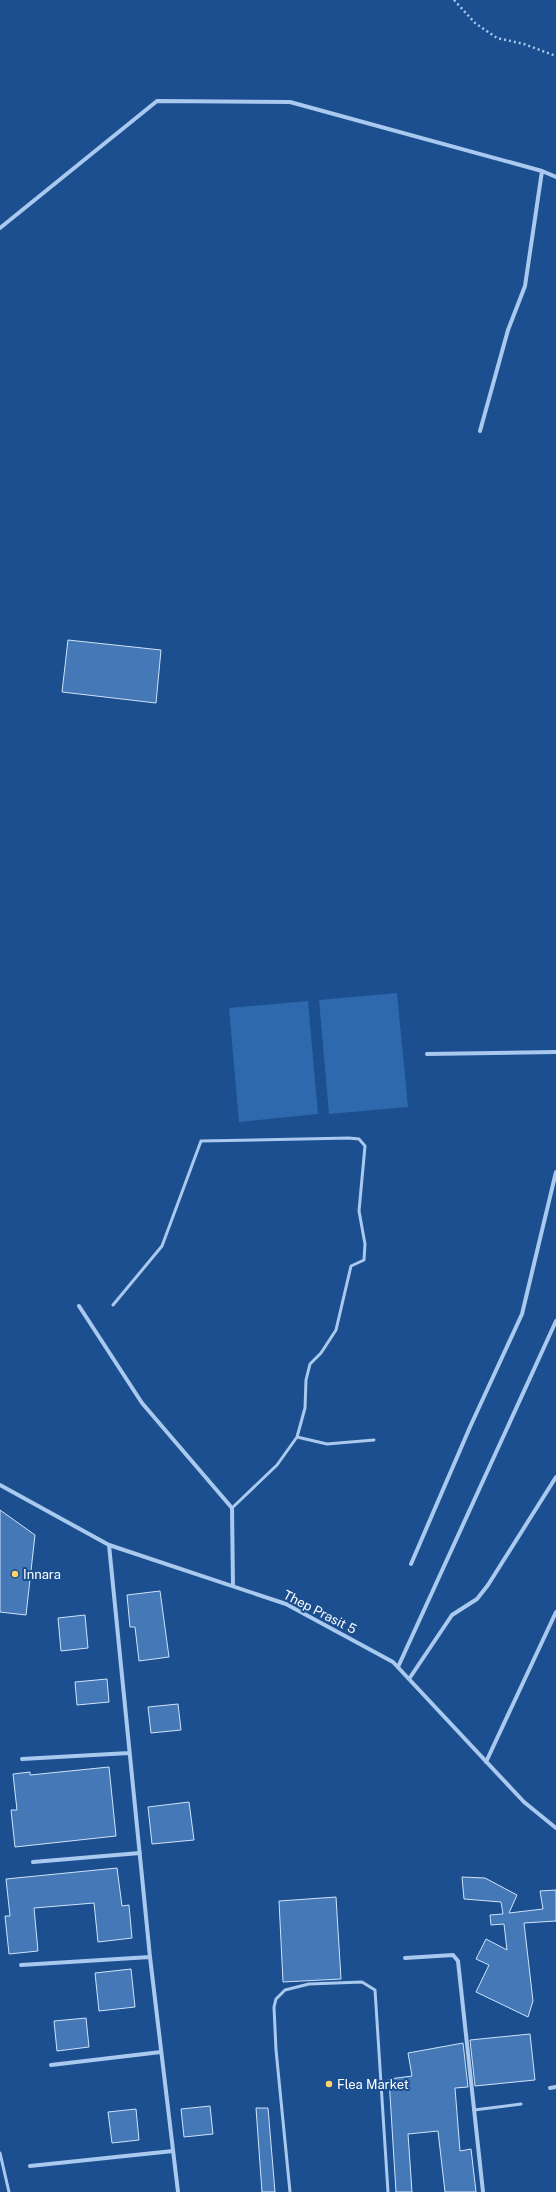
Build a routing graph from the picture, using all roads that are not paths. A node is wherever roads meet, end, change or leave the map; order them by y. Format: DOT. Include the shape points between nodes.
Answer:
graph roads {
  1 [pos="542,171"];
  2 [pos="556,177"];
  3 [pos="0,228"];
  4 [pos="480,431"];
  5 [pos="556,1052"];
  6 [pos="427,1054"];
  7 [pos="556,1172"];
  8 [pos="113,1305"];
  9 [pos="79,1306"];
  10 [pos="556,1321"];
  11 [pos="297,1437"];
  12 [pos="374,1440"];
  13 [pos="556,1477"];
  14 [pos="0,1485"];
  15 [pos="232,1508"];
  16 [pos="109,1545"];
  17 [pos="411,1564"];
  18 [pos="233,1586"];
  19 [pos="556,1612"];
  20 [pos="398,1668"];
  21 [pos="409,1679"];
  22 [pos="129,1753"];
  23 [pos="22,1759"];
  24 [pos="486,1762"];
  25 [pos="556,1828"];
  26 [pos="140,1853"];
  27 [pos="33,1862"];
  28 [pos="150,1957"];
  29 [pos="405,1958"];
  30 [pos="21,1965"];
  31 [pos="161,2052"];
  32 [pos="51,2065"];
  33 [pos="556,2087"];
  34 [pos="550,2088"];
  35 [pos="521,2104"];
  36 [pos="474,2110"];
  37 [pos="173,2151"];
  38 [pos="0,2153"];
  39 [pos="30,2166"];
  40 [pos="9,2192"];
  41 [pos="178,2192"];
  42 [pos="290,2192"];
  43 [pos="388,2192"];
  44 [pos="483,2192"];
  1 -- 2 [label="street"];
  1 -- 3 [label="street" via="290,102 157,101"];
  1 -- 4 [label="street" via="525,286 508,330"];
  5 -- 6 [label="street"];
  7 -- 17 [label="street" via="522,1314"];
  8 -- 11 [label="lane" via="162,1246 201,1140 359,1139 364,1146 358,1211 365,1244 364,1260 351,1266 336,1330 322,1353 310,1364 306,1380 306,1408"];
  9 -- 15 [label="street" via="142,1403"];
  10 -- 20 [label="street"];
  11 -- 12 [label="lane" via="327,1444"];
  11 -- 15 [label="lane" via="277,1464"];
  13 -- 21 [label="street" via="488,1586 477,1599 452,1615"];
  14 -- 16 [label="street, Thep Prasit 5"];
  15 -- 18 [label="street"];
  16 -- 18 [label="street, Thep Prasit 5"];
  16 -- 22 [label="street"];
  18 -- 20 [label="street, Thep Prasit 5" via="286,1604 393,1662"];
  19 -- 24 [label="street"];
  20 -- 21 [label="street, Thep Prasit 5"];
  21 -- 24 [label="street, Thep Prasit 5"];
  22 -- 23 [label="street"];
  22 -- 26 [label="street"];
  24 -- 25 [label="street, Thep Prasit 5" via="524,1802"];
  26 -- 27 [label="street"];
  26 -- 28 [label="street"];
  28 -- 30 [label="street"];
  28 -- 31 [label="street"];
  29 -- 36 [label="street" via="453,1955 456,1957"];
  31 -- 32 [label="street"];
  31 -- 37 [label="street"];
  33 -- 34 [label="street"];
  35 -- 36 [label="lane"];
  36 -- 44 [label="street"];
  37 -- 39 [label="street"];
  37 -- 41 [label="street"];
  38 -- 40 [label="lane"];
  42 -- 43 [label="lane" via="276,2050 276,1999 286,1990 309,1984 362,1982 371,1985 375,1990"];
}
